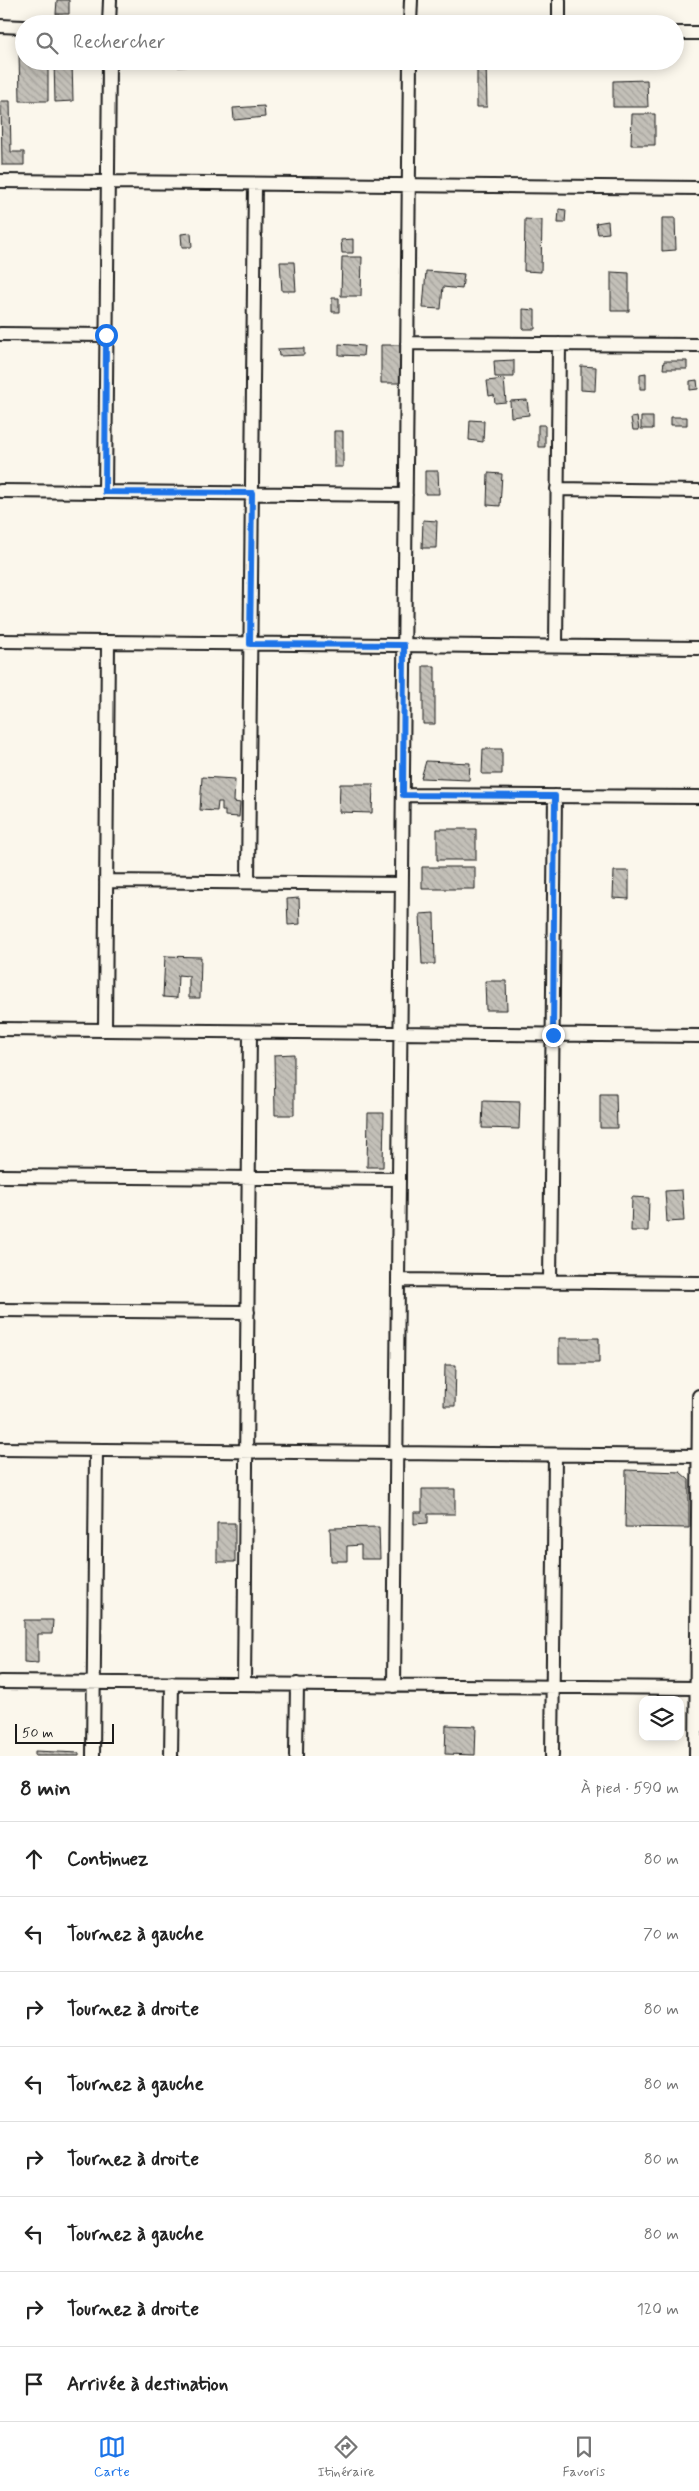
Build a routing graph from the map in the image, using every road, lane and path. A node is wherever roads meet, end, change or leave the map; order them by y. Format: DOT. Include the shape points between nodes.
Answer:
graph roads {
  1 [pos="110,0"];
  2 [pos="410,0"];
  3 [pos="559,0"];
  4 [pos="109,15"];
  5 [pos="410,15"];
  6 [pos="559,15"];
  7 [pos="0,26"];
  8 [pos="15,27"];
  9 [pos="684,33"];
  10 [pos="699,33"];
  11 [pos="109,70"];
  12 [pos="410,70"];
  13 [pos="0,181"];
  14 [pos="108,182"];
  15 [pos="255,184"];
  16 [pos="409,185"];
  17 [pos="699,188"];
  18 [pos="0,334"];
  19 [pos="106,335"];
  20 [pos="407,343"];
  21 [pos="558,344"];
  22 [pos="699,345"];
  23 [pos="557,489"];
  24 [pos="0,491"];
  25 [pos="699,491"];
  26 [pos="105,492"];
  27 [pos="252,493"];
  28 [pos="406,495"];
  29 [pos="0,641"];
  30 [pos="108,642"];
  31 [pos="250,644"];
  32 [pos="404,645"];
  33 [pos="556,646"];
  34 [pos="699,648"];
  35 [pos="403,795"];
  36 [pos="555,796"];
  37 [pos="699,797"];
  38 [pos="106,881"];
  39 [pos="248,882"];
  40 [pos="402,884"];
  41 [pos="0,1029"];
  42 [pos="105,1030"];
  43 [pos="250,1032"];
  44 [pos="400,1033"];
  45 [pos="553,1035"];
  46 [pos="699,1036"];
  47 [pos="0,1176"];
  48 [pos="249,1178"];
  49 [pos="399,1179"];
  50 [pos="398,1280"];
  51 [pos="550,1282"];
  52 [pos="699,1283"];
  53 [pos="0,1310"];
  54 [pos="248,1312"];
  55 [pos="699,1396"];
  56 [pos="0,1449"];
  57 [pos="96,1450"];
  58 [pos="246,1452"];
  59 [pos="396,1453"];
  60 [pos="555,1454"];
  61 [pos="699,1456"];
  62 [pos="698,1610"];
  63 [pos="0,1682"];
  64 [pos="94,1682"];
  65 [pos="172,1683"];
  66 [pos="244,1684"];
  67 [pos="297,1684"];
  68 [pos="394,1686"];
  69 [pos="553,1687"];
  70 [pos="696,1688"];
  71 [pos="93,1756"];
  72 [pos="172,1756"];
  73 [pos="296,1756"];
  74 [pos="552,1756"];
  75 [pos="696,1756"];
  1 -- 4 [label="street"];
  2 -- 5 [label="street"];
  3 -- 6 [label="street"];
  7 -- 8 [label="street"];
  9 -- 10 [label="street"];
  11 -- 14 [label="street"];
  12 -- 16 [label="street"];
  13 -- 14 [label="street"];
  14 -- 15 [label="street"];
  14 -- 19 [label="street"];
  15 -- 16 [label="street"];
  15 -- 27 [label="street"];
  16 -- 17 [label="street"];
  16 -- 20 [label="street"];
  18 -- 19 [label="street"];
  19 -- 26 [label="street"];
  20 -- 21 [label="street"];
  20 -- 28 [label="street"];
  21 -- 22 [label="street"];
  21 -- 23 [label="street"];
  23 -- 25 [label="street"];
  23 -- 33 [label="street"];
  24 -- 26 [label="street"];
  26 -- 27 [label="street"];
  27 -- 28 [label="street"];
  27 -- 31 [label="street"];
  28 -- 32 [label="street"];
  29 -- 30 [label="street"];
  30 -- 31 [label="street"];
  30 -- 38 [label="street"];
  31 -- 32 [label="street"];
  31 -- 39 [label="street"];
  32 -- 33 [label="street"];
  32 -- 35 [label="street"];
  33 -- 34 [label="street"];
  35 -- 36 [label="street"];
  35 -- 40 [label="street"];
  36 -- 37 [label="street"];
  36 -- 45 [label="street"];
  38 -- 39 [label="street"];
  38 -- 42 [label="street"];
  39 -- 40 [label="street"];
  40 -- 44 [label="street"];
  41 -- 42 [label="street"];
  42 -- 43 [label="street"];
  43 -- 44 [label="street"];
  43 -- 48 [label="street"];
  44 -- 45 [label="street"];
  44 -- 49 [label="street"];
  45 -- 46 [label="street"];
  45 -- 51 [label="street"];
  47 -- 48 [label="street"];
  48 -- 49 [label="street"];
  48 -- 54 [label="street"];
  49 -- 50 [label="street"];
  50 -- 51 [label="street"];
  50 -- 59 [label="street"];
  51 -- 52 [label="street"];
  53 -- 54 [label="street"];
  54 -- 58 [label="street"];
  55 -- 61 [label="street"];
  56 -- 57 [label="street"];
  57 -- 58 [label="street"];
  57 -- 64 [label="street"];
  58 -- 59 [label="street"];
  58 -- 66 [label="street"];
  59 -- 60 [label="street"];
  59 -- 68 [label="street"];
  60 -- 61 [label="street"];
  60 -- 69 [label="street"];
  61 -- 62 [label="street"];
  62 -- 70 [label="street"];
  63 -- 64 [label="street"];
  64 -- 65 [label="street"];
  64 -- 71 [label="street"];
  65 -- 66 [label="street"];
  65 -- 72 [label="street"];
  66 -- 67 [label="street"];
  67 -- 68 [label="street"];
  67 -- 73 [label="street"];
  68 -- 69 [label="street"];
  69 -- 70 [label="street"];
  69 -- 74 [label="street"];
  70 -- 75 [label="street"];
}
